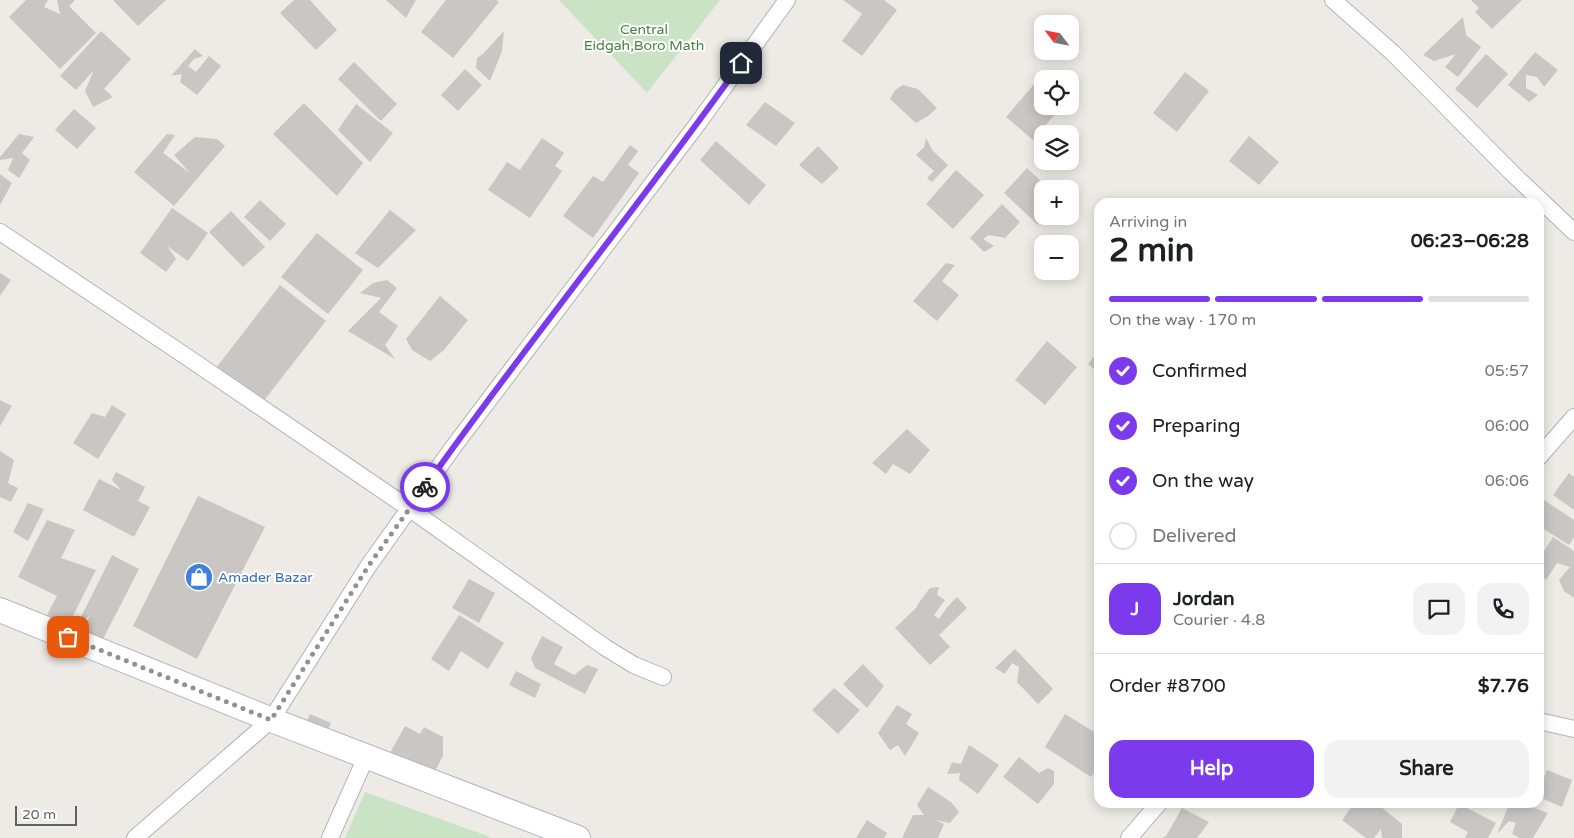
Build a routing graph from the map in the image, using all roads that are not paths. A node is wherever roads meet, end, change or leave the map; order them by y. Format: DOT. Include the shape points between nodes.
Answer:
graph roads {
  1 [pos="787,0"];
  2 [pos="1333,0"];
  3 [pos="1538,198"];
  4 [pos="1544,203"];
  5 [pos="0,232"];
  6 [pos="1574,232"];
  7 [pos="1574,417"];
  8 [pos="1544,451"];
  9 [pos="410,509"];
  10 [pos="0,610"];
  11 [pos="663,677"];
  12 [pos="271,720"];
  13 [pos="1544,722"];
  14 [pos="1574,729"];
  15 [pos="366,756"];
  16 [pos="1155,808"];
  17 [pos="135,838"];
  18 [pos="330,838"];
  19 [pos="578,838"];
  20 [pos="1130,838"];
  1 -- 9 [label="street" via="699,122 509,371"];
  2 -- 3 [label="street" via="1393,53"];
  4 -- 6 [label="street"];
  5 -- 9 [label="street"];
  7 -- 8 [label="street"];
  9 -- 11 [label="street" via="606,648"];
  9 -- 12 [label="street" via="369,565"];
  10 -- 12 [label="street"];
  12 -- 15 [label="street"];
  12 -- 17 [label="street"];
  13 -- 14 [label="street"];
  15 -- 18 [label="street"];
  15 -- 19 [label="street"];
  16 -- 20 [label="street"];
}
